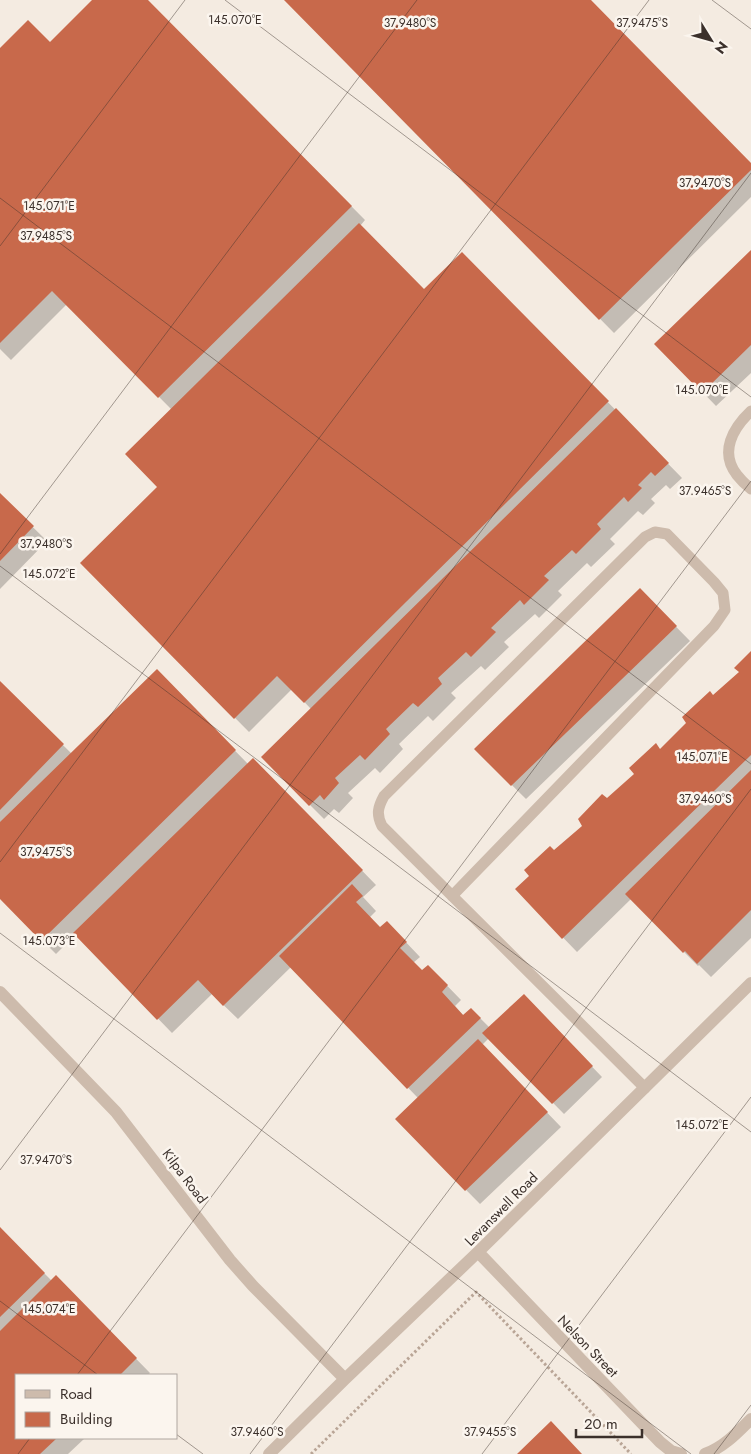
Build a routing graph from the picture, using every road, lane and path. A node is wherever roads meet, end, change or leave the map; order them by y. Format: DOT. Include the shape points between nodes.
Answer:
graph roads {
  1 [pos="751,411"];
  2 [pos="751,489"];
  3 [pos="452,896"];
  4 [pos="751,983"];
  5 [pos="0,992"];
  6 [pos="645,1088"];
  7 [pos="478,1252"];
  8 [pos="345,1379"];
  9 [pos="751,1419"];
  10 [pos="269,1454"];
  11 [pos="311,1454"];
  12 [pos="631,1454"];
  13 [pos="681,1454"];
  14 [pos="705,1454"];
  1 -- 2 [label="lane" via="731,436 728,454 735,474"];
  3 -- 3 [label="lane" via="382,826 377,817 384,796 645,537 655,532 667,534 714,582 722,593 725,610 714,626"];
  3 -- 6 [label="lane"];
  4 -- 6 [label="street, Levanswell Road"];
  5 -- 8 [label="street, Kilpa Road" via="116,1112 253,1286"];
  6 -- 7 [label="street, Levanswell Road"];
  7 -- 8 [label="street, Levanswell Road"];
  7 -- 13 [label="street, Nelson Street" via="660,1442"];
  8 -- 10 [label="street, Levanswell Road"];
  9 -- 14 [label="street" via="729,1441"];
  11 -- 12 [label="path" via="476,1292"];
}
